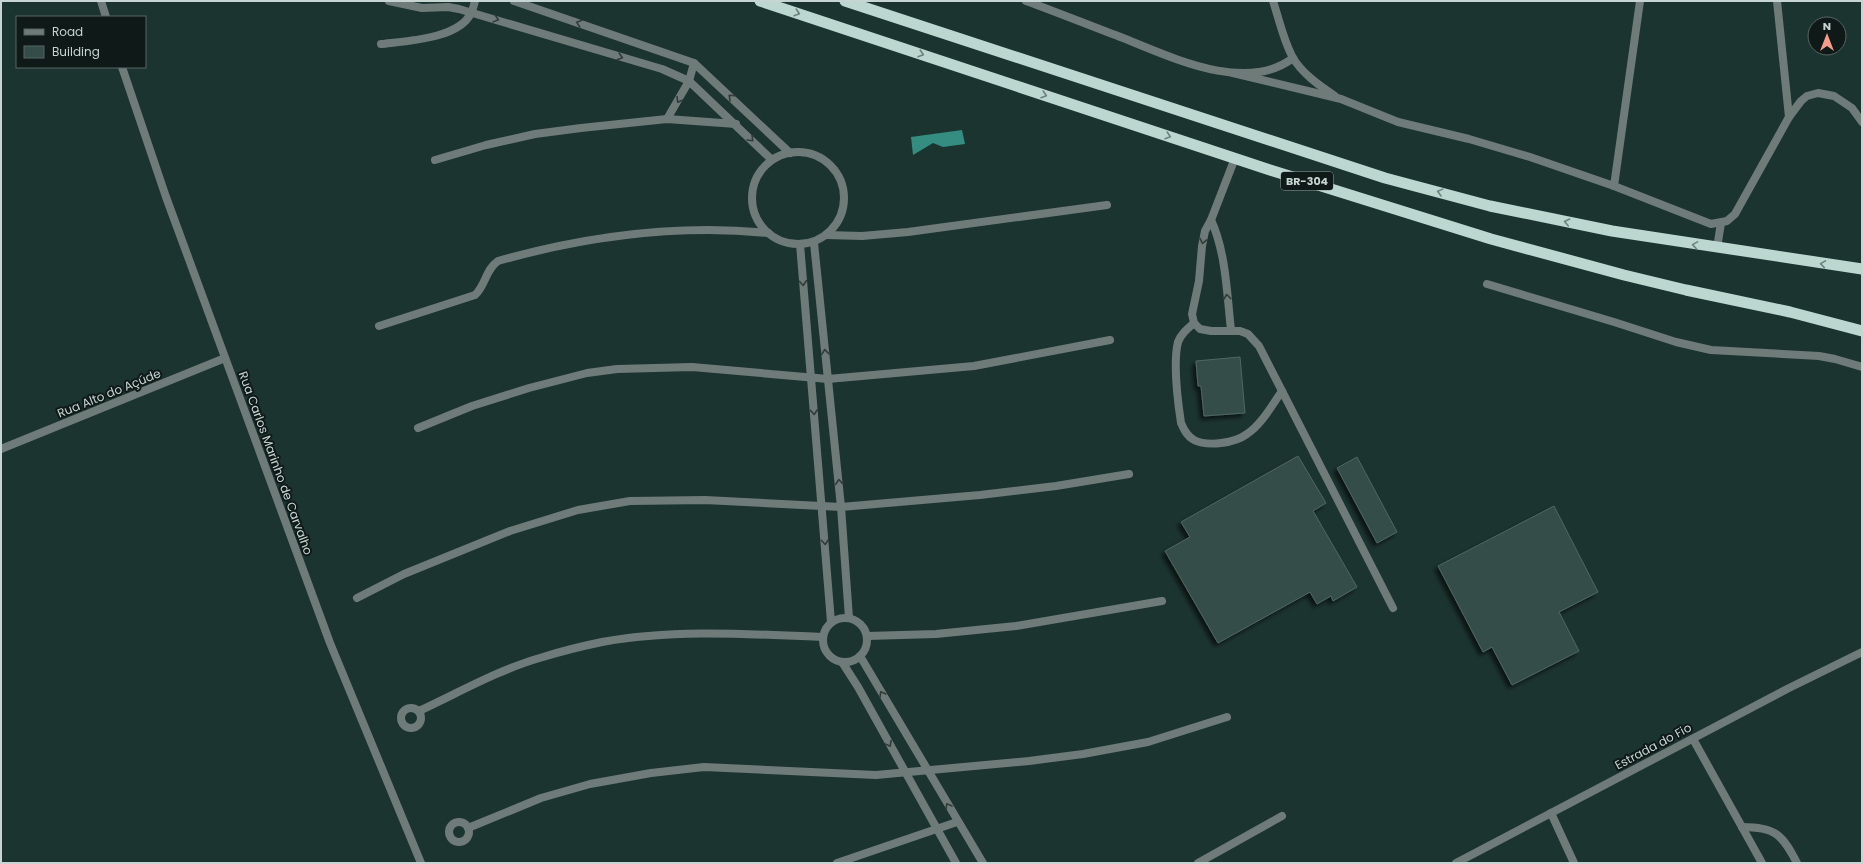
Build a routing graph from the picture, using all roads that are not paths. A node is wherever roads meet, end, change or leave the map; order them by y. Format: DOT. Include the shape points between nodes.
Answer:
graph roads {
  1 [pos="101,1"];
  2 [pos="389,1"];
  3 [pos="475,1"];
  4 [pos="514,1"];
  5 [pos="760,1"];
  6 [pos="845,1"];
  7 [pos="1026,1"];
  8 [pos="1273,1"];
  9 [pos="1640,1"];
  10 [pos="1777,1"];
  11 [pos="472,12"];
  12 [pos="106,16"];
  13 [pos="381,44"];
  14 [pos="1293,58"];
  15 [pos="694,63"];
  16 [pos="122,68"];
  17 [pos="1233,73"];
  18 [pos="689,81"];
  19 [pos="1341,99"];
  20 [pos="1790,118"];
  21 [pos="667,119"];
  22 [pos="1862,122"];
  23 [pos="736,124"];
  24 [pos="790,153"];
  25 [pos="1235,158"];
  26 [pos="435,160"];
  27 [pos="772,160"];
  28 [pos="1614,186"];
  29 [pos="1107,205"];
  30 [pos="1212,220"];
  31 [pos="1721,223"];
  32 [pos="768,232"];
  33 [pos="826,235"];
  34 [pos="814,243"];
  35 [pos="800,244"];
  36 [pos="1718,248"];
  37 [pos="1862,270"];
  38 [pos="1487,284"];
  39 [pos="1194,323"];
  40 [pos="379,326"];
  41 [pos="1231,330"];
  42 [pos="1862,331"];
  43 [pos="1110,340"];
  44 [pos="225,358"];
  45 [pos="1862,367"];
  46 [pos="812,377"];
  47 [pos="828,379"];
  48 [pos="1282,391"];
  49 [pos="418,428"];
  50 [pos="1,448"];
  51 [pos="1129,474"];
  52 [pos="822,507"];
  53 [pos="841,507"];
  54 [pos="357,598"];
  55 [pos="1162,600"];
  56 [pos="1393,608"];
  57 [pos="849,618"];
  58 [pos="831,622"];
  59 [pos="867,636"];
  60 [pos="822,637"];
  61 [pos="1862,652"];
  62 [pos="860,656"];
  63 [pos="842,662"];
  64 [pos="419,711"];
  65 [pos="1227,717"];
  66 [pos="1693,739"];
  67 [pos="928,771"];
  68 [pos="905,773"];
  69 [pos="1551,813"];
  70 [pos="1282,816"];
  71 [pos="957,822"];
  72 [pos="1742,827"];
  73 [pos="468,828"];
  74 [pos="937,829"];
  75 [pos="1465,861"];
  76 [pos="421,863"];
  77 [pos="837,863"];
  78 [pos="956,863"];
  79 [pos="983,863"];
  80 [pos="1198,863"];
  81 [pos="1456,863"];
  82 [pos="1574,863"];
  83 [pos="1762,863"];
  84 [pos="1797,863"];
  1 -- 12 [label="street"];
  2 -- 11 [label="street" via="422,8 448,7"];
  3 -- 11 [label="street"];
  15 -- 4 [label="street, one-way"];
  5 -- 25 [label="highway, BR-304, one-way"];
  36 -- 6 [label="highway, BR-304, one-way" via="1612,231 1490,206 1385,178"];
  7 -- 17 [label="street" via="1178,60"];
  8 -- 14 [label="street"];
  9 -- 28 [label="street"];
  10 -- 20 [label="street"];
  11 -- 13 [label="street" via="464,23 451,32"];
  11 -- 18 [label="street, one-way" via="662,69"];
  14 -- 17 [label="street" via="1263,72"];
  14 -- 19 [label="street" via="1318,84"];
  15 -- 18 [label="street"];
  24 -- 15 [label="street, one-way"];
  16 -- 44 [label="street, Rua Carlos Marinho de Carvalho" via="166,198"];
  17 -- 19 [label="street"];
  18 -- 21 [label="street, one-way"];
  18 -- 23 [label="street"];
  19 -- 28 [label="street" via="1398,122 1530,157"];
  20 -- 22 [label="street" via="1807,96 1824,93 1834,96 1852,108"];
  20 -- 31 [label="street" via="1735,214"];
  21 -- 23 [label="street"];
  21 -- 26 [label="street" via="535,134"];
  23 -- 27 [label="street, one-way"];
  24 -- 27 [label="street"];
  24 -- 33 [label="street" via="815,155 828,162 838,174 844,188 844,203 840,218"];
  25 -- 30 [label="street"];
  25 -- 42 [label="highway, BR-304" via="1491,239 1624,275 1790,312"];
  27 -- 32 [label="street" via="760,171 753,185 751,201 755,216"];
  28 -- 31 [label="street" via="1711,224"];
  29 -- 33 [label="street" via="908,232 862,236"];
  30 -- 39 [label="street, one-way" via="1205,231 1202,246 1199,281 1192,314"];
  41 -- 30 [label="street, one-way" via="1220,247"];
  31 -- 36 [label="street"];
  32 -- 35 [label="street" via="786,242"];
  32 -- 40 [label="street" via="663,231 623,234 546,248 498,261 487,271 480,290 475,295"];
  33 -- 34 [label="street"];
  34 -- 35 [label="street"];
  47 -- 34 [label="street, one-way"];
  35 -- 46 [label="street, one-way"];
  37 -- 36 [label="highway, BR-304, one-way"];
  38 -- 45 [label="street" via="1676,342 1711,350 1819,356"];
  39 -- 41 [label="street" via="1200,330"];
  39 -- 48 [label="street" via="1183,332 1178,342 1177,355 1181,423 1185,433 1194,440 1220,443 1247,435"];
  41 -- 48 [label="street" via="1248,334 1254,339"];
  43 -- 47 [label="street" via="974,366"];
  44 -- 50 [label="street, Rua Alto do Açúde"];
  44 -- 76 [label="street, Rua Carlos Marinho de Carvalho" via="330,642"];
  46 -- 47 [label="street"];
  46 -- 49 [label="street" via="692,367 617,369 587,373 528,388 472,406"];
  46 -- 52 [label="street, one-way"];
  53 -- 47 [label="street, one-way"];
  48 -- 56 [label="street"];
  51 -- 53 [label="street" via="980,495"];
  52 -- 53 [label="street"];
  52 -- 54 [label="street" via="704,500 630,501 578,510 510,530 404,574"];
  52 -- 58 [label="street, one-way"];
  53 -- 57 [label="street"];
  55 -- 59 [label="street" via="1016,626 936,634"];
  57 -- 58 [label="street" via="838,618"];
  57 -- 59 [label="street" via="859,622"];
  58 -- 60 [label="street"];
  59 -- 62 [label="street" via="867,643"];
  60 -- 63 [label="street" via="827,653"];
  60 -- 64 [label="street" via="733,633 661,635 602,642 542,657 501,672"];
  61 -- 66 [label="street, Estrada do Fio"];
  62 -- 63 [label="street" via="852,661"];
  67 -- 62 [label="street, one-way"];
  63 -- 68 [label="street, one-way"];
  65 -- 67 [label="street" via="1148,742 1083,754"];
  66 -- 69 [label="street, Estrada do Fio"];
  66 -- 72 [label="street"];
  67 -- 68 [label="street"];
  71 -- 67 [label="street, one-way"];
  68 -- 73 [label="street" via="836,774 704,767 651,773 590,784 541,798"];
  68 -- 74 [label="street"];
  69 -- 75 [label="street, Estrada do Fio"];
  69 -- 82 [label="street"];
  70 -- 80 [label="street"];
  71 -- 74 [label="street"];
  71 -- 79 [label="street"];
  72 -- 83 [label="street"];
  72 -- 84 [label="street" via="1761,827 1775,833 1786,842"];
  74 -- 77 [label="street"];
  74 -- 78 [label="street"];
  75 -- 81 [label="street, Estrada do Fio"];
}
